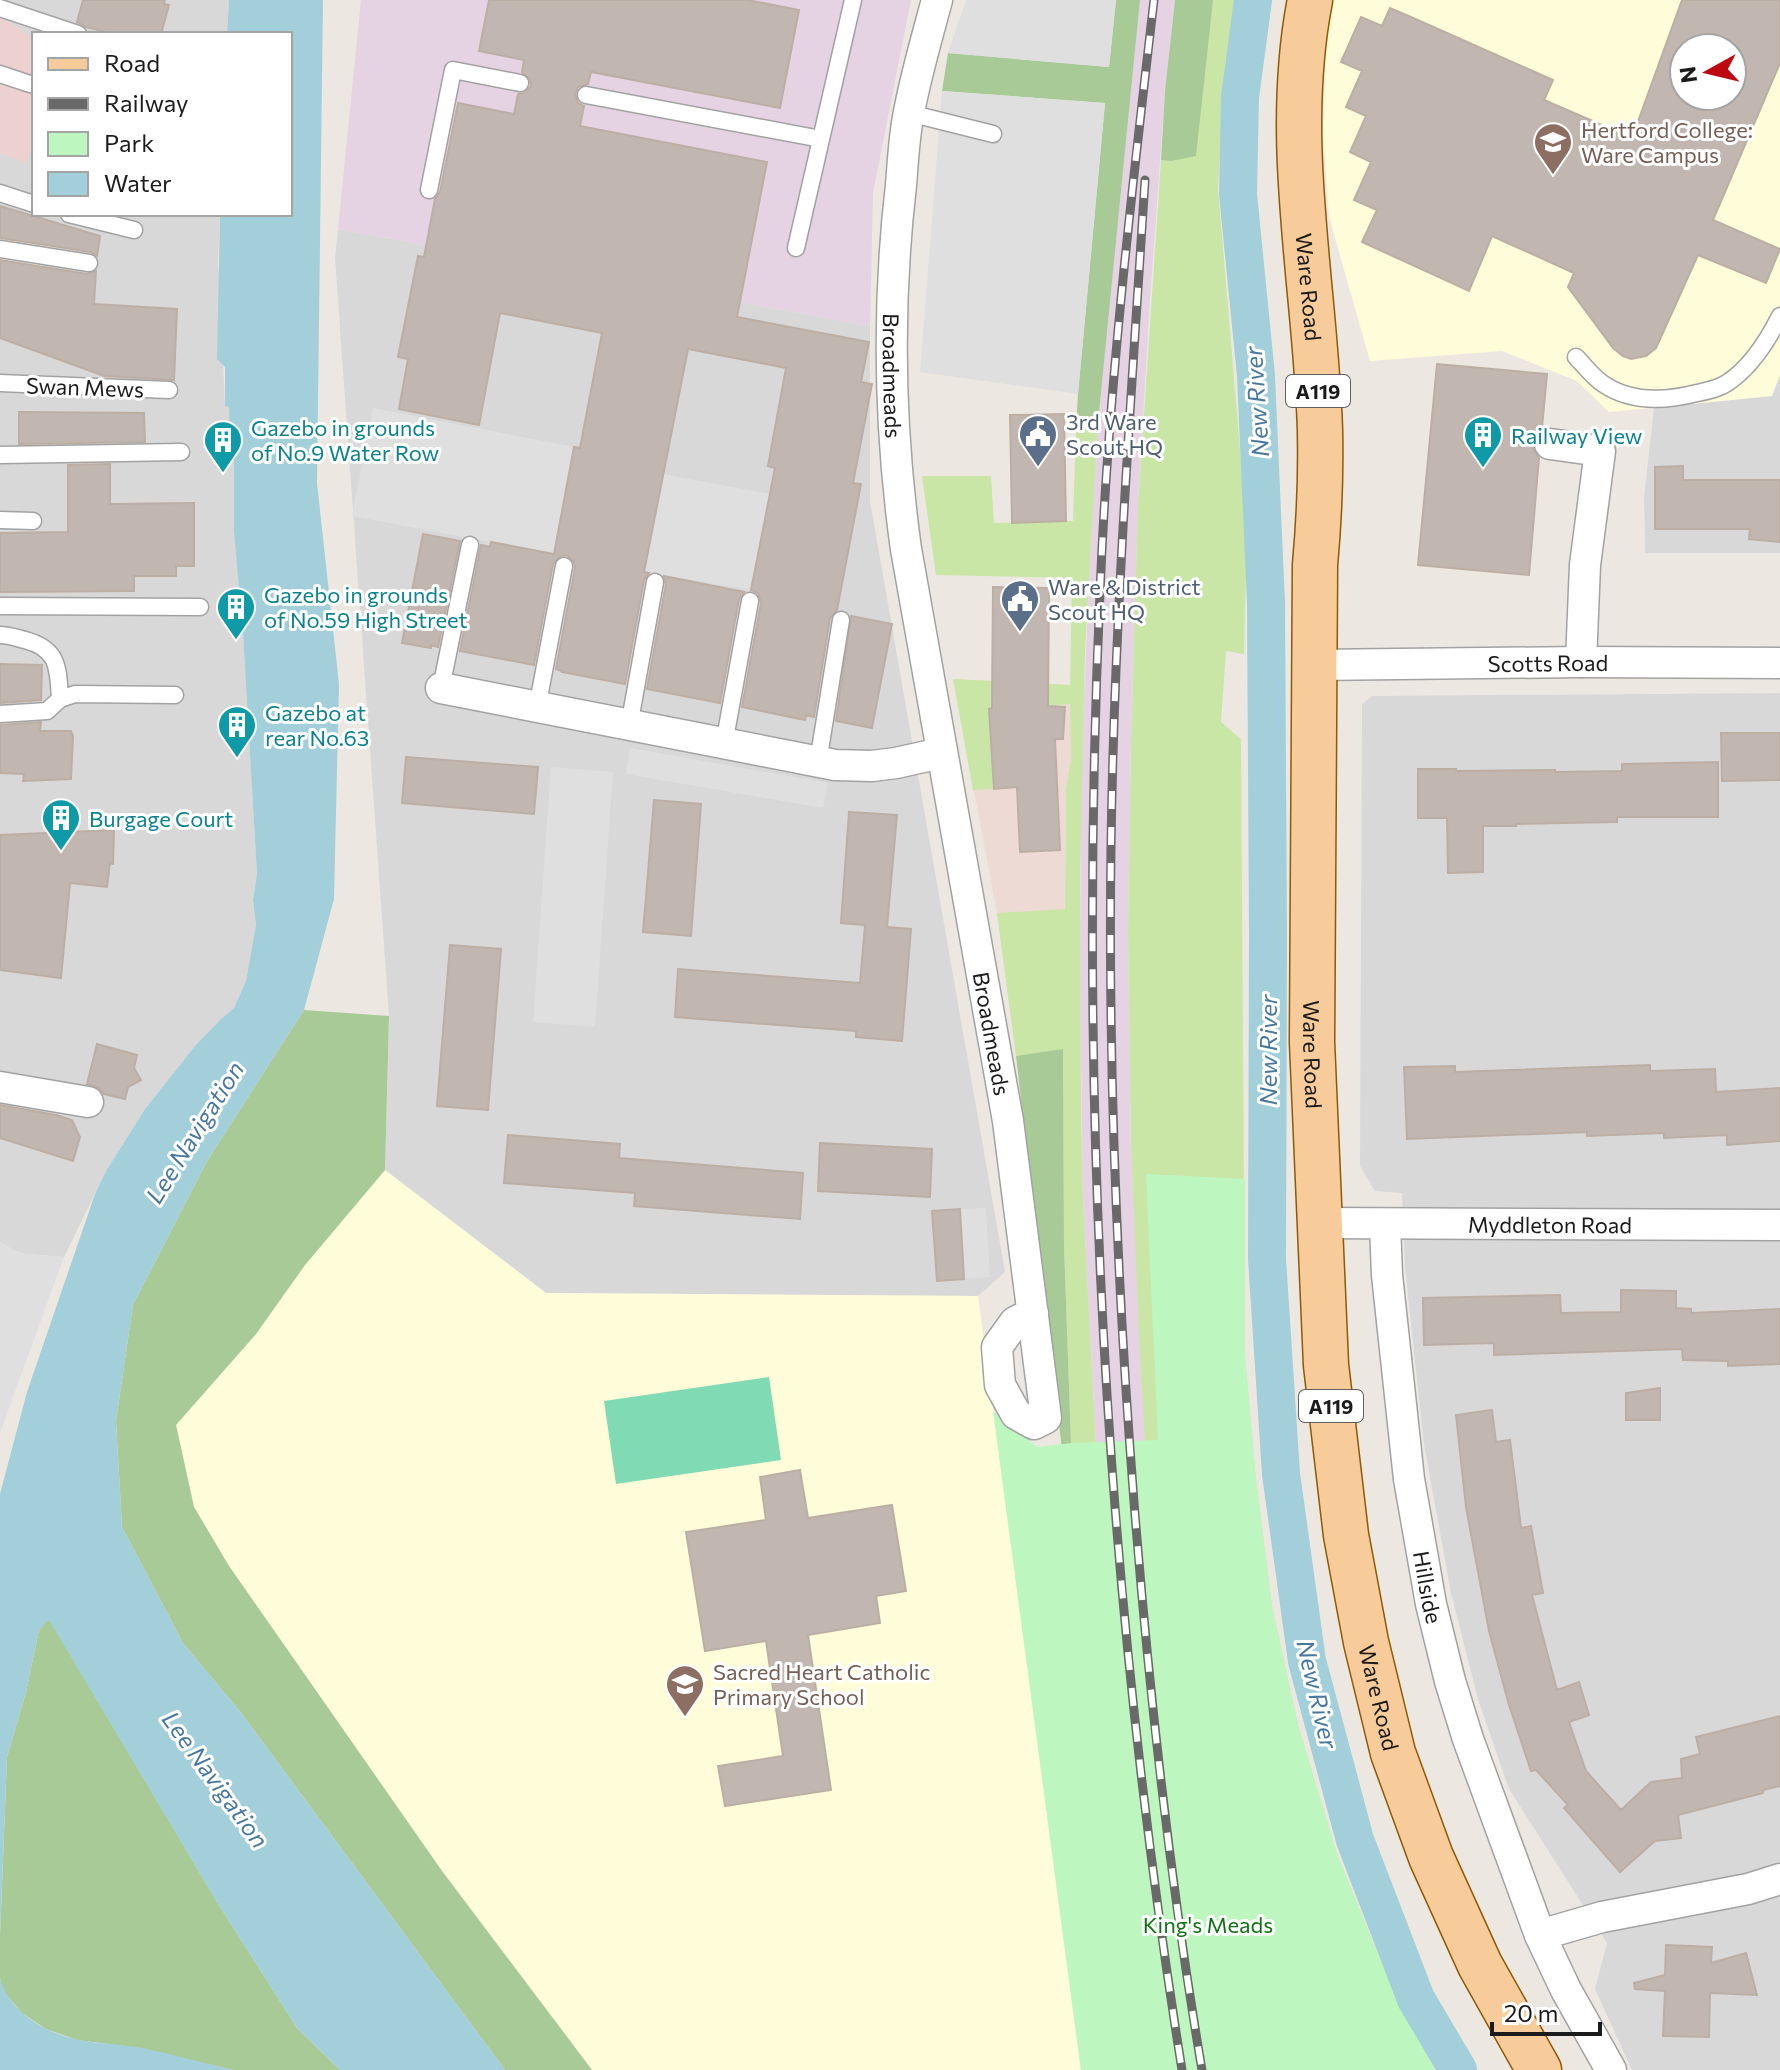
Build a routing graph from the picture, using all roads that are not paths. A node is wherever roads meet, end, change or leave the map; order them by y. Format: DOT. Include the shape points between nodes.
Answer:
graph roads {
  1 [pos="853,0"];
  2 [pos="937,0"];
  3 [pos="1310,0"];
  4 [pos="0,8"];
  5 [pos="72,32"];
  6 [pos="0,74"];
  7 [pos="520,83"];
  8 [pos="30,84"];
  9 [pos="586,95"];
  10 [pos="909,113"];
  11 [pos="993,134"];
  12 [pos="821,139"];
  13 [pos="429,190"];
  14 [pos="0,193"];
  15 [pos="32,203"];
  16 [pos="77,216"];
  17 [pos="134,230"];
  18 [pos="796,248"];
  19 [pos="0,249"];
  20 [pos="89,263"];
  21 [pos="1780,316"];
  22 [pos="1576,357"];
  23 [pos="0,383"];
  24 [pos="169,390"];
  25 [pos="1550,444"];
  26 [pos="181,452"];
  27 [pos="0,455"];
  28 [pos="0,520"];
  29 [pos="33,521"];
  30 [pos="470,545"];
  31 [pos="564,566"];
  32 [pos="655,582"];
  33 [pos="750,601"];
  34 [pos="0,606"];
  35 [pos="200,607"];
  36 [pos="841,620"];
  37 [pos="0,635"];
  38 [pos="1581,662"];
  39 [pos="1780,663"];
  40 [pos="1314,665"];
  41 [pos="441,688"];
  42 [pos="175,695"];
  43 [pos="60,699"];
  44 [pos="537,708"];
  45 [pos="0,714"];
  46 [pos="629,726"];
  47 [pos="724,744"];
  48 [pos="941,753"];
  49 [pos="818,762"];
  50 [pos="0,1087"];
  51 [pos="88,1102"];
  52 [pos="1320,1223"];
  53 [pos="1385,1224"];
  54 [pos="1780,1225"];
  55 [pos="1033,1313"];
  56 [pos="1780,1879"];
  57 [pos="1540,1935"];
  58 [pos="1607,2064"];
  59 [pos="1539,2070"];
  1 -- 12 [label="lane"];
  2 -- 10 [label="street, Broadmeads"];
  3 -- 40 [label="main road, Ware Road / A119" via="1300,101 1301,191 1320,430"];
  4 -- 5 [label="lane"];
  6 -- 8 [label="lane"];
  7 -- 13 [label="lane" via="453,70"];
  9 -- 12 [label="lane"];
  10 -- 11 [label="lane"];
  10 -- 48 [label="street, Broadmeads" via="896,227 894,431 906,549"];
  12 -- 18 [label="lane"];
  14 -- 15 [label="lane"];
  16 -- 17 [label="lane"];
  19 -- 20 [label="lane"];
  21 -- 22 [label="lane" via="1739,374 1723,386 1685,396 1652,399 1617,392"];
  23 -- 24 [label="lane, Swan Mews"];
  25 -- 38 [label="street" via="1600,451 1585,565"];
  26 -- 27 [label="lane"];
  28 -- 29 [label="lane"];
  30 -- 41 [label="lane"];
  31 -- 44 [label="lane"];
  32 -- 46 [label="lane"];
  33 -- 47 [label="lane"];
  34 -- 35 [label="lane"];
  36 -- 49 [label="lane"];
  37 -- 43 [label="lane" via="40,644 54,656"];
  38 -- 39 [label="street, Scotts Road"];
  38 -- 40 [label="street, Scotts Road"];
  40 -- 52 [label="main road, Ware Road / A119" via="1312,1042"];
  41 -- 44 [label="street"];
  42 -- 43 [label="lane" via="75,694"];
  43 -- 45 [label="lane" via="47,711"];
  44 -- 46 [label="street"];
  46 -- 47 [label="street"];
  47 -- 49 [label="street"];
  48 -- 49 [label="street" via="872,766"];
  48 -- 55 [label="street, Broadmeads" via="1008,1121"];
  50 -- 51 [label="street"];
  52 -- 53 [label="street, Myddleton Road"];
  52 -- 59 [label="main road, Ware Road / A119" via="1326,1365 1346,1535 1393,1753 1431,1857 1480,1965"];
  53 -- 54 [label="street, Myddleton Road"];
  53 -- 57 [label="street, Hillside" via="1407,1464 1431,1604 1468,1739"];
  56 -- 57 [label="street"];
  57 -- 58 [label="street, Hillside"];
}
